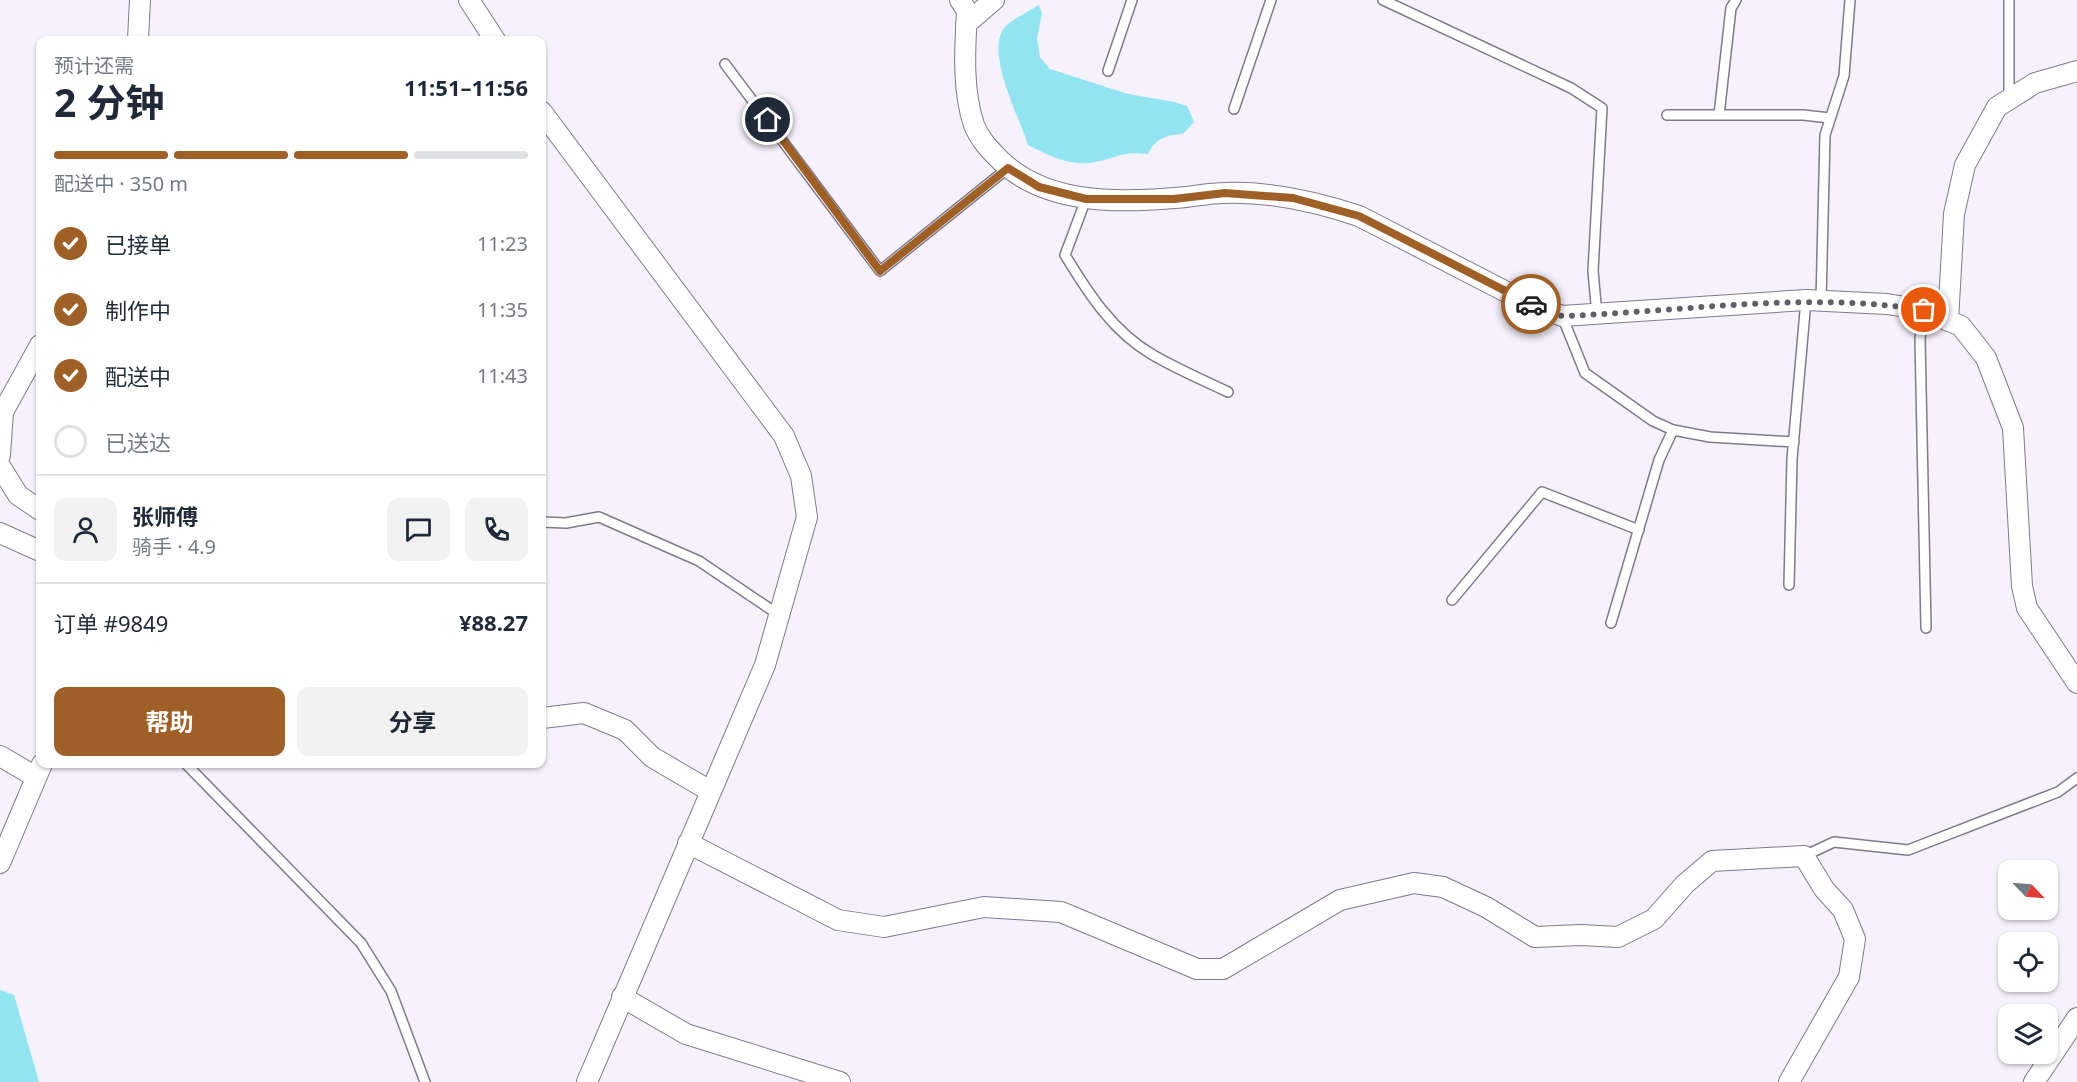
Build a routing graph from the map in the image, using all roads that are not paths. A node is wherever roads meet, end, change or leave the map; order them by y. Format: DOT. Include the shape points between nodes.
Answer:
graph roads {
  1 [pos="140,0"];
  2 [pos="469,0"];
  3 [pos="960,0"];
  4 [pos="994,0"];
  5 [pos="1131,0"];
  6 [pos="1271,0"];
  7 [pos="1383,0"];
  8 [pos="1736,0"];
  9 [pos="1850,0"];
  10 [pos="2009,0"];
  11 [pos="966,24"];
  12 [pos="138,36"];
  13 [pos="492,36"];
  14 [pos="725,64"];
  15 [pos="1108,71"];
  16 [pos="2077,71"];
  17 [pos="2009,99"];
  18 [pos="1234,109"];
  19 [pos="1667,115"];
  20 [pos="1719,115"];
  21 [pos="546,116"];
  22 [pos="1830,118"];
  23 [pos="1008,168"];
  24 [pos="1086,199"];
  25 [pos="1814,301"];
  26 [pos="1924,310"];
  27 [pos="1598,315"];
  28 [pos="1562,316"];
  29 [pos="1948,321"];
  30 [pos="36,352"];
  31 [pos="1228,392"];
  32 [pos="1673,430"];
  33 [pos="1794,442"];
  34 [pos="0,455"];
  35 [pos="0,466"];
  36 [pos="36,507"];
  37 [pos="546,522"];
  38 [pos="1639,530"];
  39 [pos="0,533"];
  40 [pos="36,549"];
  41 [pos="1789,585"];
  42 [pos="1452,600"];
  43 [pos="779,615"];
  44 [pos="1611,623"];
  45 [pos="1926,628"];
  46 [pos="2077,683"];
  47 [pos="546,718"];
  48 [pos="0,756"];
  49 [pos="190,768"];
  50 [pos="39,770"];
  51 [pos="2077,778"];
  52 [pos="710,791"];
  53 [pos="688,843"];
  54 [pos="1804,856"];
  55 [pos="0,862"];
  56 [pos="622,997"];
  57 [pos="2077,1018"];
  58 [pos="424,1082"];
  59 [pos="587,1082"];
  60 [pos="840,1082"];
  61 [pos="1789,1082"];
  62 [pos="2034,1082"];
  1 -- 12 [label="street"];
  2 -- 13 [label="street"];
  3 -- 11 [label="street" via="967,11"];
  4 -- 11 [label="street"];
  5 -- 15 [label="lane"];
  6 -- 18 [label="lane"];
  7 -- 27 [label="lane" via="1571,88 1602,108 1593,271"];
  8 -- 20 [label="lane" via="1731,8"];
  9 -- 22 [label="lane" via="1844,76"];
  10 -- 17 [label="lane"];
  11 -- 23 [label="street" via="966,91 974,125 983,143"];
  14 -- 23 [label="lane" via="880,271"];
  16 -- 17 [label="street" via="2035,82"];
  17 -- 29 [label="street" via="1997,107 1965,165 1954,214"];
  19 -- 20 [label="lane"];
  20 -- 22 [label="lane"];
  21 -- 43 [label="street" via="784,435 801,476 807,517"];
  22 -- 25 [label="lane" via="1825,135"];
  23 -- 24 [label="street" via="1039,187"];
  24 -- 28 [label="street" via="1174,199 1225,193 1293,198 1359,216 1524,302"];
  24 -- 31 [label="lane" via="1065,255 1093,299 1124,333 1152,354"];
  25 -- 26 [label="street"];
  25 -- 27 [label="street"];
  25 -- 33 [label="lane"];
  26 -- 29 [label="street"];
  26 -- 45 [label="lane" via="1920,338"];
  27 -- 28 [label="street"];
  28 -- 32 [label="lane" via="1585,373 1653,421"];
  29 -- 46 [label="street" via="1961,326 1986,358 2013,428 2022,586 2027,608"];
  30 -- 34 [label="street" via="3,412"];
  32 -- 33 [label="lane" via="1710,437"];
  32 -- 38 [label="lane" via="1659,460"];
  33 -- 41 [label="lane"];
  35 -- 36 [label="street" via="18,495"];
  37 -- 43 [label="lane" via="599,517 699,561"];
  38 -- 42 [label="lane" via="1542,492"];
  38 -- 44 [label="lane"];
  39 -- 40 [label="street"];
  43 -- 52 [label="street" via="765,665"];
  47 -- 52 [label="street" via="584,713 625,730 652,757"];
  48 -- 50 [label="street"];
  49 -- 58 [label="lane" via="361,943 391,991"];
  50 -- 55 [label="street"];
  51 -- 54 [label="lane" via="2058,792 1908,850 1834,842"];
  52 -- 53 [label="street"];
  53 -- 54 [label="street" via="838,920 884,927 984,907 1061,912 1197,969 1223,969 1340,900 1414,883 1443,887 1535,937 1618,937 1654,919 1712,861"];
  53 -- 56 [label="street"];
  54 -- 61 [label="street" via="1824,889 1843,910 1855,939 1849,977"];
  56 -- 59 [label="street"];
  56 -- 60 [label="street" via="686,1034"];
  57 -- 62 [label="street"];
}
